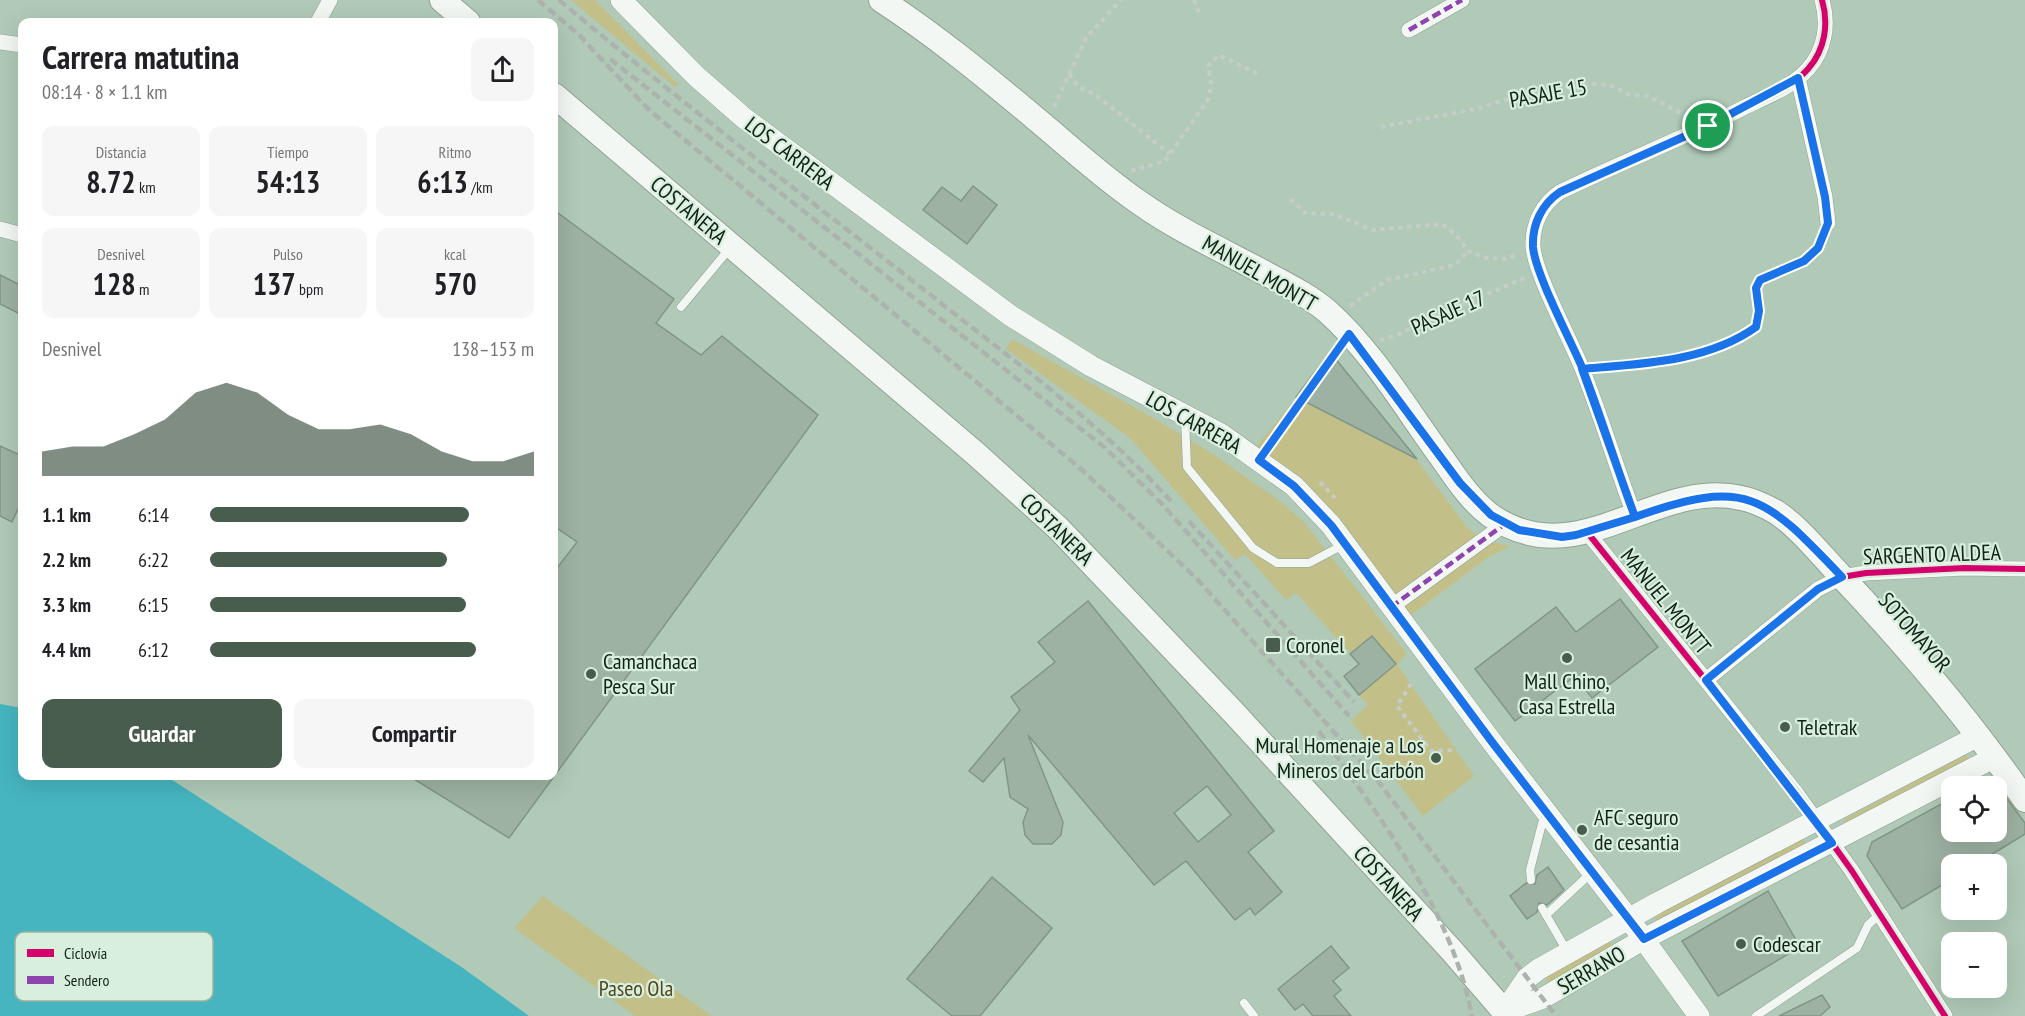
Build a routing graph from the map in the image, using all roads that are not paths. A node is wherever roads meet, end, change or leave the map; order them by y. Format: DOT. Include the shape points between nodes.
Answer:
graph roads {
  1 [pos="330,0"];
  2 [pos="442,0"];
  3 [pos="621,0"];
  4 [pos="881,0"];
  5 [pos="1462,0"];
  6 [pos="1822,0"];
  7 [pos="320,18"];
  8 [pos="463,18"];
  9 [pos="1409,30"];
  10 [pos="0,42"];
  11 [pos="18,44"];
  12 [pos="1798,78"];
  13 [pos="558,98"];
  14 [pos="1828,223"];
  15 [pos="0,229"];
  16 [pos="18,234"];
  17 [pos="732,246"];
  18 [pos="681,307"];
  19 [pos="1185,414"];
  20 [pos="1635,517"];
  21 [pos="1504,524"];
  22 [pos="1587,532"];
  23 [pos="1345,544"];
  24 [pos="2025,569"];
  25 [pos="1842,577"];
  26 [pos="1391,607"];
  27 [pos="1706,680"];
  28 [pos="1978,736"];
  29 [pos="1995,757"];
  30 [pos="2025,800"];
  31 [pos="1545,812"];
  32 [pos="1815,820"];
  33 [pos="1832,843"];
  34 [pos="1591,873"];
  35 [pos="1531,880"];
  36 [pos="1880,914"];
  37 [pos="1629,918"];
  38 [pos="1644,939"];
  39 [pos="1568,953"];
  40 [pos="1244,1003"];
  41 [pos="1504,1015"];
  42 [pos="1254,1016"];
  43 [pos="1699,1016"];
  44 [pos="1756,1016"];
  45 [pos="1945,1016"];
  1 -- 7 [label="street"];
  2 -- 8 [label="main road"];
  3 -- 19 [label="main road, LOS CARRERA" via="744,118 1011,316 1091,366"];
  4 -- 21 [label="main road, MANUEL MONTT" via="938,40 1118,188 1167,221 1306,296 1345,323 1470,495"];
  5 -- 9 [label="street"];
  6 -- 12 [label="street" via="1826,17 1823,41 1814,62"];
  10 -- 11 [label="street"];
  12 -- 14 [label="street"];
  12 -- 20 [label="street" via="1708,126 1560,192 1546,204 1536,224 1533,247 1540,270 1582,369"];
  13 -- 17 [label="main road, COSTANERA"];
  15 -- 16 [label="street"];
  17 -- 18 [label="lane"];
  17 -- 41 [label="main road, COSTANERA" via="976,454 1075,545 1453,952"];
  19 -- 23 [label="main road, LOS CARRERA" via="1259,460 1314,506"];
  19 -- 23 [label="lane" via="1186,467 1253,548 1277,562 1309,563"];
  20 -- 22 [label="main road, SOTOMAYOR"];
  20 -- 25 [label="main road, SOTOMAYOR" via="1700,497 1743,498 1790,523"];
  21 -- 22 [label="main road, MANUEL MONTT" via="1548,536"];
  21 -- 26 [label="street"];
  22 -- 27 [label="street, MANUEL MONTT"];
  23 -- 26 [label="main road, LOS CARRERA"];
  24 -- 25 [label="street, SARGENTO ALDEA" via="1964,568"];
  25 -- 27 [label="street, SARGENTO ALDEA" via="1818,589"];
  25 -- 28 [label="main road, SOTOMAYOR"];
  26 -- 31 [label="main road, LOS CARRERA"];
  27 -- 32 [label="street, MANUEL MONTT"];
  28 -- 29 [label="main road, SOTOMAYOR"];
  28 -- 32 [label="main road, SERRANO"];
  29 -- 30 [label="main road, SOTOMAYOR"];
  29 -- 33 [label="main road, SERRANO"];
  31 -- 34 [label="main road, LOS CARRERA"];
  31 -- 35 [label="lane"];
  32 -- 33 [label="street, MANUEL MONTT"];
  32 -- 37 [label="main road, SERRANO"];
  33 -- 36 [label="street, MANUEL MONTT"];
  33 -- 38 [label="main road, SERRANO"];
  34 -- 37 [label="main road, LOS CARRERA"];
  34 -- 39 [label="lane" via="1544,911"];
  36 -- 44 [label="lane" via="1868,925 1857,948"];
  36 -- 45 [label="street, MANUEL MONTT"];
  37 -- 38 [label="main road, LOS CARRERA"];
  37 -- 39 [label="main road, SERRANO"];
  38 -- 41 [label="main road, SERRANO" via="1543,998"];
  38 -- 43 [label="main road, LOS CARRERA"];
  39 -- 41 [label="main road, SERRANO" via="1527,978"];
  40 -- 42 [label="lane"];
}
